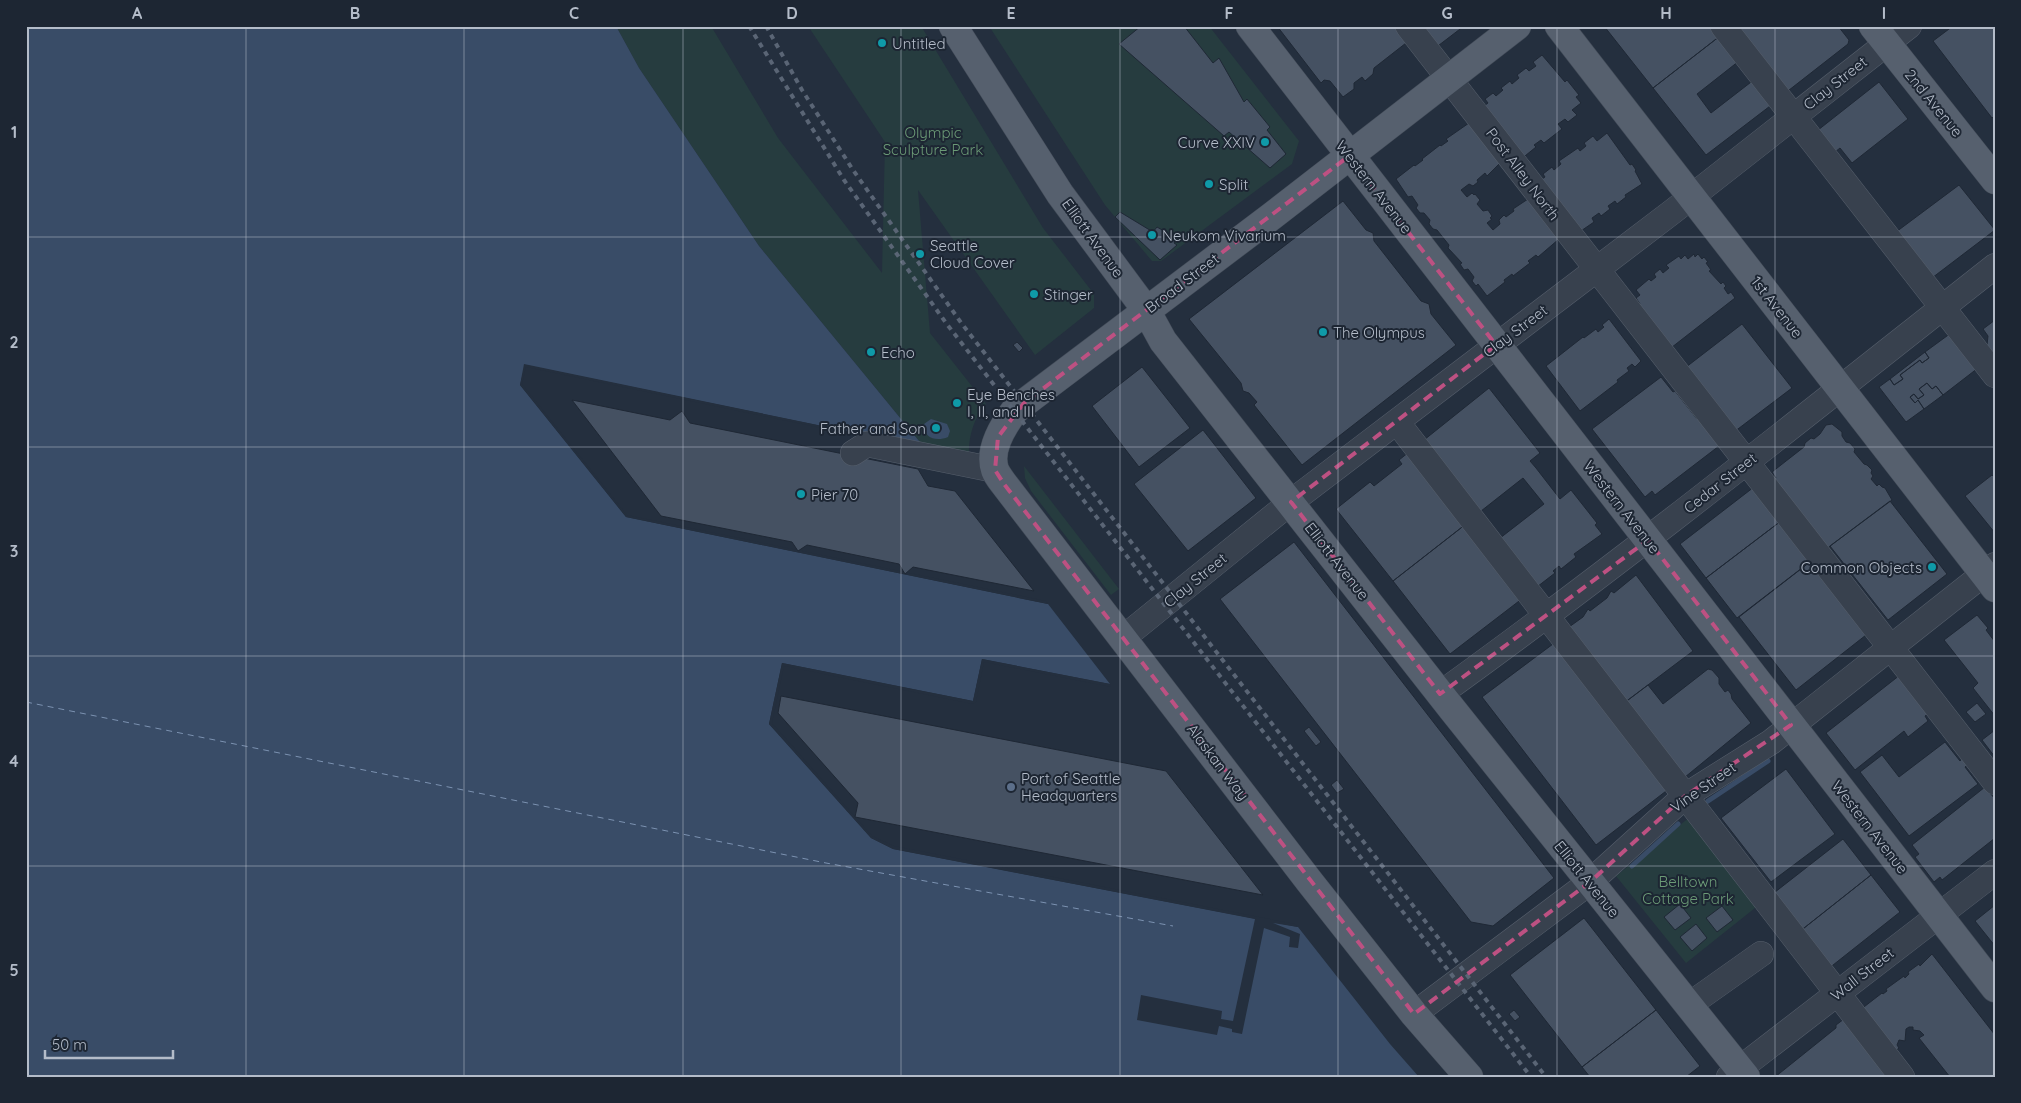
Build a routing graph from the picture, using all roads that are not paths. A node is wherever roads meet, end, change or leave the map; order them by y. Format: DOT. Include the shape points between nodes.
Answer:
graph roads {
  1 [pos="953,26"];
  2 [pos="1250,26"];
  3 [pos="1408,26"];
  4 [pos="1517,26"];
  5 [pos="1560,26"];
  6 [pos="1722,26"];
  7 [pos="1909,26"];
  8 [pos="1880,35"];
  9 [pos="1450,78"];
  10 [pos="1792,117"];
  11 [pos="1349,156"];
  12 [pos="1995,180"];
  13 [pos="1692,196"];
  14 [pos="1995,266"];
  15 [pos="1596,270"];
  16 [pos="1942,308"];
  17 [pos="1146,310"];
  18 [pos="1496,345"];
  19 [pos="1995,376"];
  20 [pos="1840,388"];
  21 [pos="1397,422"];
  22 [pos="853,453"];
  23 [pos="1746,463"];
  24 [pos="995,470"];
  25 [pos="1291,502"];
  26 [pos="1648,540"];
  27 [pos="1991,576"];
  28 [pos="1547,617"];
  29 [pos="1123,638"];
  30 [pos="1891,647"];
  31 [pos="1440,694"];
  32 [pos="1791,725"];
  33 [pos="1995,782"];
  34 [pos="1685,796"];
  35 [pos="1995,872"];
  36 [pos="1590,882"];
  37 [pos="1938,915"];
  38 [pos="1761,954"];
  39 [pos="1995,988"];
  40 [pos="1836,994"];
  41 [pos="1689,1005"];
  42 [pos="1414,1014"];
  43 [pos="1738,1074"];
  44 [pos="1469,1077"];
  45 [pos="1902,1077"];
  1 -- 17 [label="main road, Elliott Avenue" via="1060,194"];
  2 -- 11 [label="main road, Western Avenue"];
  3 -- 9 [label="street, Post Alley North"];
  4 -- 9 [label="main road, Broad Street"];
  5 -- 13 [label="main road, 1st Avenue"];
  6 -- 10 [label="street"];
  7 -- 8 [label="street, Clay Street"];
  8 -- 10 [label="street, Clay Street"];
  8 -- 12 [label="main road, 2nd Avenue"];
  9 -- 11 [label="main road, Broad Street"];
  9 -- 15 [label="street, Post Alley North"];
  10 -- 13 [label="street, Clay Street"];
  10 -- 16 [label="street"];
  11 -- 17 [label="main road, Broad Street"];
  11 -- 18 [label="main road, Western Avenue"];
  13 -- 15 [label="street, Clay Street"];
  13 -- 20 [label="main road, 1st Avenue"];
  14 -- 16 [label="street, Cedar Street"];
  15 -- 18 [label="street, Clay Street"];
  15 -- 23 [label="street, Post Alley North"];
  16 -- 19 [label="street"];
  16 -- 20 [label="street, Cedar Street"];
  17 -- 24 [label="main road, Broad Street" via="1015,410 998,437"];
  17 -- 25 [label="main road, Elliott Avenue" via="1163,341"];
  18 -- 21 [label="street, Clay Street"];
  18 -- 26 [label="main road, Western Avenue"];
  20 -- 23 [label="street, Cedar Street"];
  20 -- 27 [label="main road, 1st Avenue"];
  21 -- 25 [label="street, Clay Street"];
  21 -- 28 [label="street"];
  22 -- 24 [label="street" via="867,444"];
  23 -- 26 [label="street, Cedar Street"];
  23 -- 30 [label="street, Post Alley North"];
  24 -- 29 [label="main road, Alaskan Way"];
  25 -- 29 [label="street, Clay Street"];
  25 -- 31 [label="main road, Elliott Avenue"];
  26 -- 28 [label="street, Cedar Street"];
  26 -- 32 [label="main road, Western Avenue"];
  27 -- 30 [label="street, Vine Street"];
  28 -- 31 [label="street, Cedar Street"];
  28 -- 34 [label="street"];
  29 -- 42 [label="main road, Alaskan Way"];
  30 -- 32 [label="street, Vine Street"];
  30 -- 33 [label="street, Post Alley North"];
  31 -- 36 [label="main road, Elliott Avenue"];
  32 -- 34 [label="street, Vine Street" via="1771,742"];
  32 -- 37 [label="main road, Western Avenue"];
  34 -- 36 [label="street, Vine Street"];
  34 -- 40 [label="street"];
  35 -- 37 [label="street, Wall Street"];
  36 -- 41 [label="main road, Elliott Avenue"];
  36 -- 42 [label="street, Vine Street"];
  37 -- 39 [label="main road, Western Avenue"];
  37 -- 40 [label="street, Wall Street"];
  38 -- 41 [label="street"];
  40 -- 43 [label="street, Wall Street"];
  40 -- 45 [label="street"];
  41 -- 43 [label="main road, Elliott Avenue"];
  42 -- 44 [label="main road, Alaskan Way"];
}
